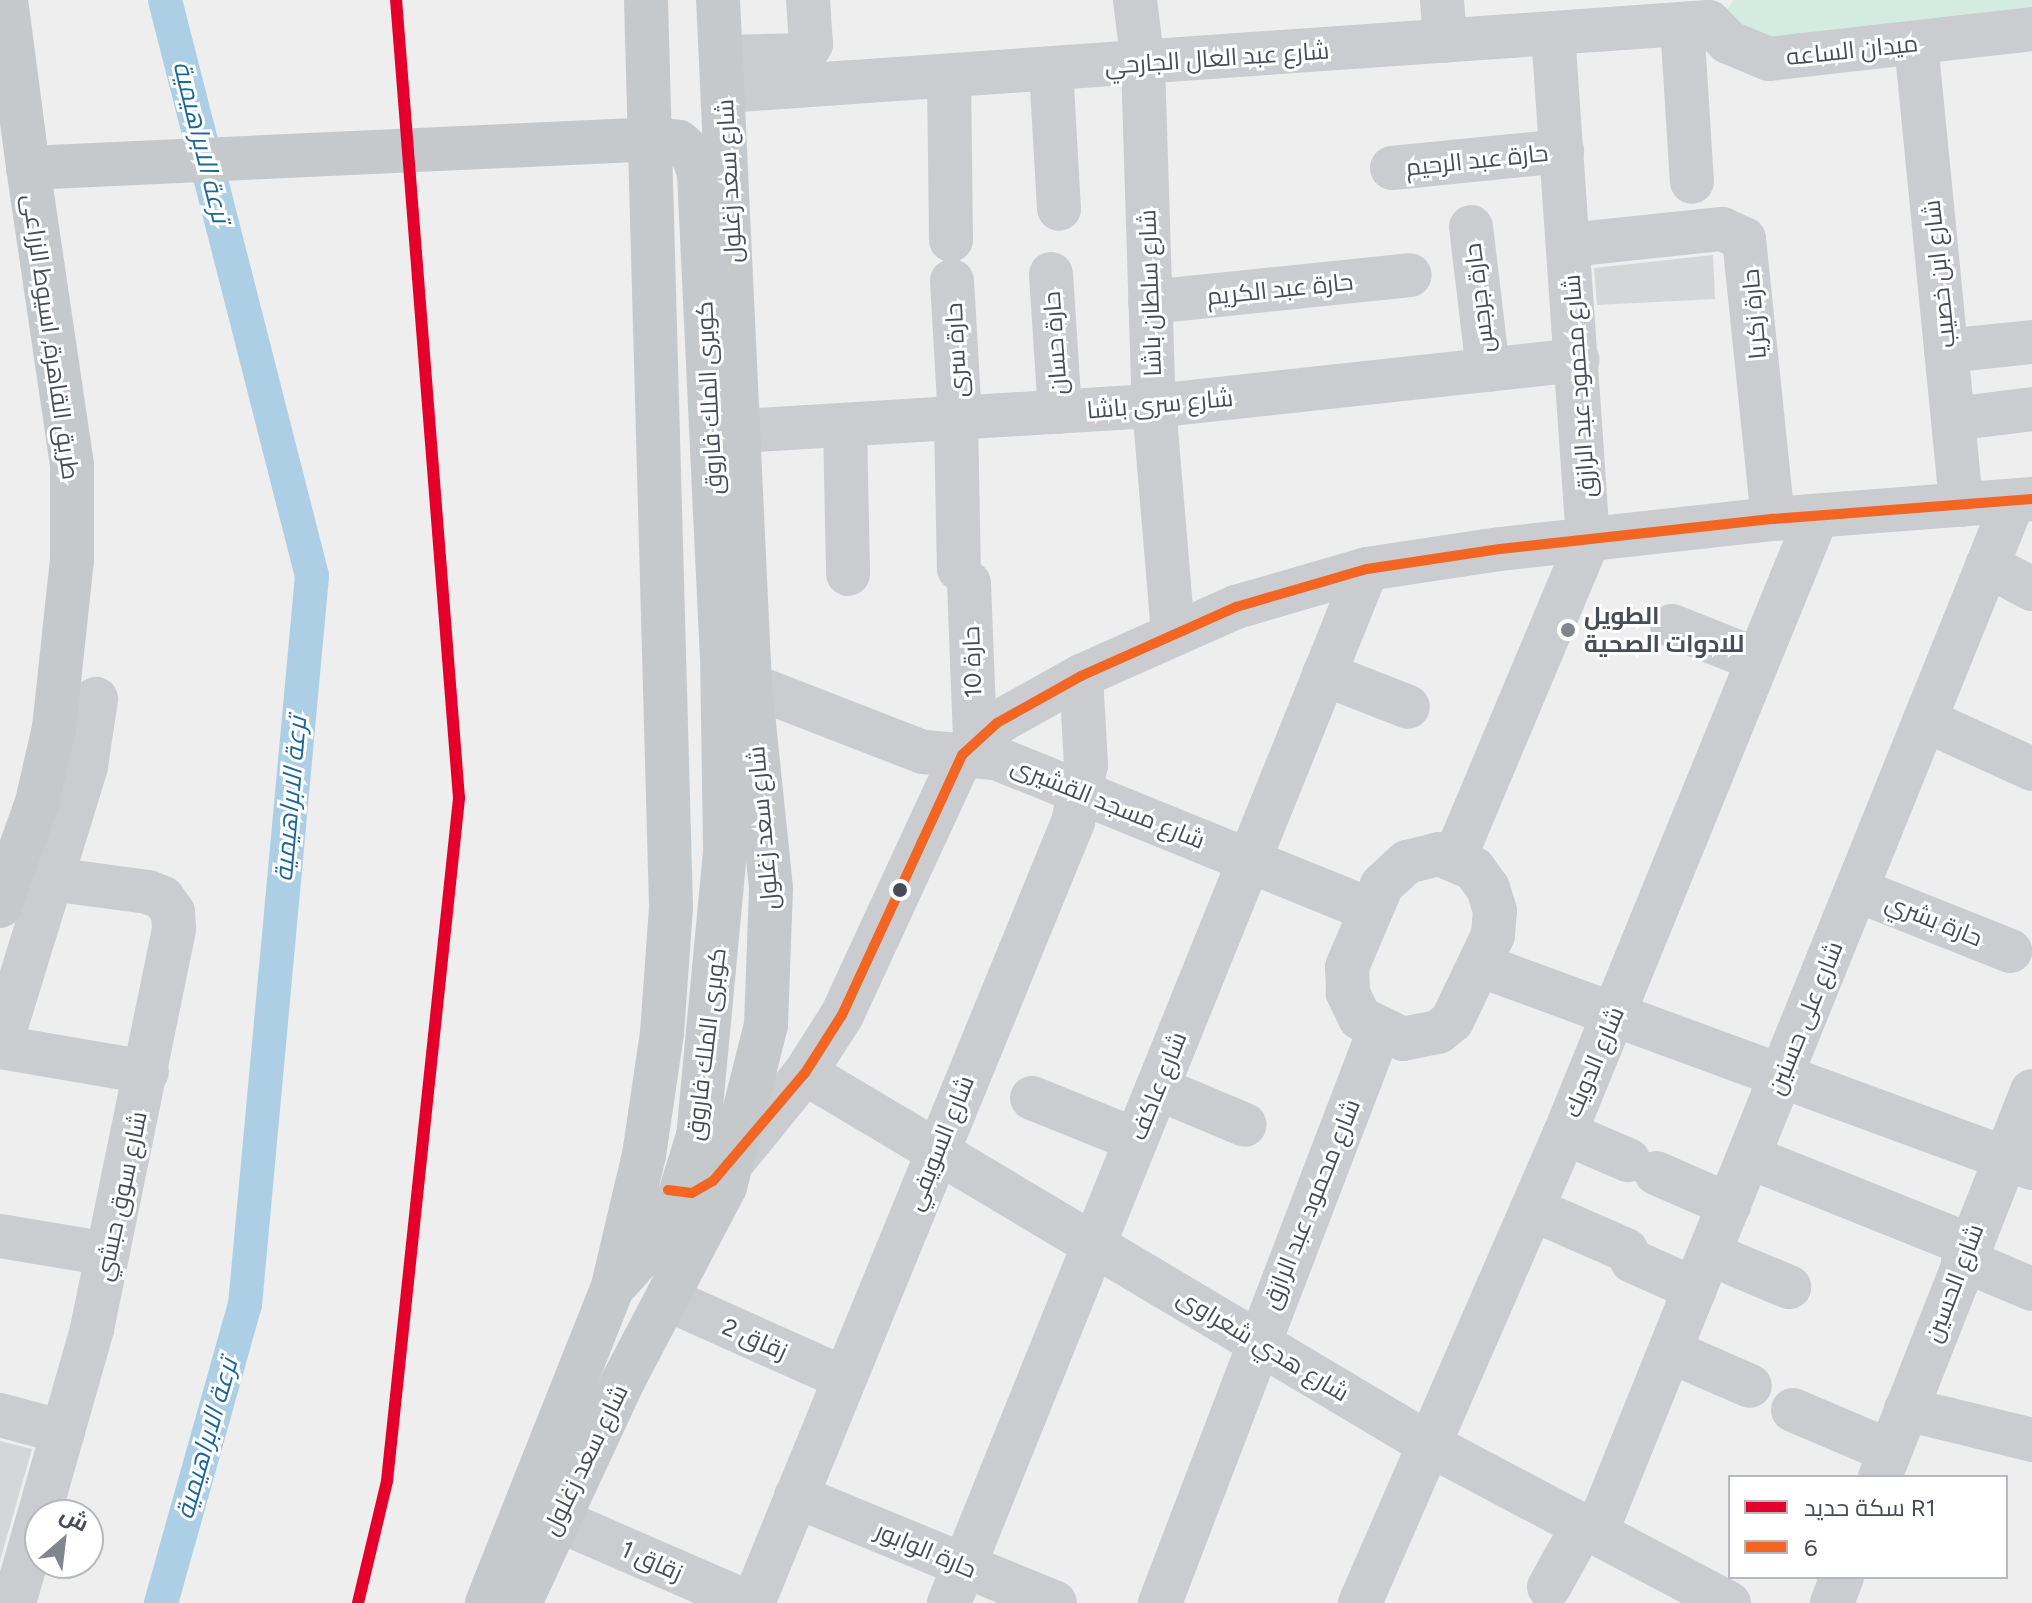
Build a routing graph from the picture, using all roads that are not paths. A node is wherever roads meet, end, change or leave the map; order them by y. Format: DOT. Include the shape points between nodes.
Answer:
graph roads {
  1 [pos="6,0"];
  2 [pos="646,0"];
  3 [pos="718,0"];
  4 [pos="808,0"];
  5 [pos="1135,0"];
  6 [pos="1704,15"];
  7 [pos="1443,20"];
  8 [pos="2032,29"];
  9 [pos="1553,33"];
  10 [pos="1916,43"];
  11 [pos="1143,64"];
  12 [pos="1051,70"];
  13 [pos="724,74"];
  14 [pos="949,76"];
  15 [pos="1562,151"];
  16 [pos="28,168"];
  17 [pos="1392,168"];
  18 [pos="1692,182"];
  19 [pos="1059,209"];
  20 [pos="1471,227"];
  21 [pos="1569,245"];
  22 [pos="1051,274"];
  23 [pos="1410,275"];
  24 [pos="1150,302"];
  25 [pos="2032,342"];
  26 [pos="1946,351"];
  27 [pos="1578,360"];
  28 [pos="1488,370"];
  29 [pos="1154,406"];
  30 [pos="2032,409"];
  31 [pos="1060,412"];
  32 [pos="958,418"];
  33 [pos="1953,419"];
  34 [pos="845,426"];
  35 [pos="741,431"];
  36 [pos="2023,500"];
  37 [pos="1961,505"];
  38 [pos="1817,516"];
  39 [pos="1773,519"];
  40 [pos="1588,540"];
  41 [pos="1987,565"];
  42 [pos="1367,569"];
  43 [pos="848,574"];
  44 [pos="964,576"];
  45 [pos="2032,589"];
  46 [pos="1672,626"];
  47 [pos="1173,633"];
  48 [pos="1758,660"];
  49 [pos="1324,674"];
  50 [pos="1081,676"];
  51 [pos="750,685"];
  52 [pos="96,699"];
  53 [pos="1408,707"];
  54 [pos="1925,720"];
  55 [pos="968,748"];
  56 [pos="2032,769"];
  57 [pos="1084,792"];
  58 [pos="1455,857"];
  59 [pos="1249,860"];
  60 [pos="50,879"];
  61 [pos="1857,890"];
  62 [pos="0,906"];
  63 [pos="1370,910"];
  64 [pos="2010,951"];
  65 [pos="1482,966"];
  66 [pos="1614,1014"];
  67 [pos="1379,1031"];
  68 [pos="0,1046"];
  69 [pos="147,1072"];
  70 [pos="805,1073"];
  71 [pos="1782,1077"];
  72 [pos="1157,1088"];
  73 [pos="2032,1091"];
  74 [pos="1032,1098"];
  75 [pos="1245,1125"];
  76 [pos="1565,1133"];
  77 [pos="1136,1140"];
  78 [pos="937,1151"];
  79 [pos="644,1155"];
  80 [pos="1749,1157"];
  81 [pos="735,1159"];
  82 [pos="2017,1163"];
  83 [pos="680,1194"];
  84 [pos="1729,1205"];
  85 [pos="1532,1209"];
  86 [pos="0,1236"];
  87 [pos="1095,1244"];
  88 [pos="1966,1252"];
  89 [pos="108,1254"];
  90 [pos="1702,1271"];
  91 [pos="613,1286"];
  92 [pos="1789,1287"];
  93 [pos="2032,1289"];
  94 [pos="667,1299"];
  95 [pos="1257,1340"];
  96 [pos="1670,1351"];
  97 [pos="844,1378"];
  98 [pos="1750,1386"];
  99 [pos="1906,1409"];
  100 [pos="1793,1410"];
  101 [pos="0,1415"];
  102 [pos="63,1432"];
  103 [pos="2032,1440"];
  104 [pos="1432,1446"];
  105 [pos="1885,1464"];
  106 [pos="796,1496"];
  107 [pos="556,1519"];
  108 [pos="1589,1530"];
  109 [pos="16,1539"];
  110 [pos="957,1584"];
  111 [pos="1549,1587"];
  112 [pos="11,1590"];
  113 [pos="1730,1594"];
  114 [pos="1364,1601"];
  115 [pos="487,1603"];
  116 [pos="520,1603"];
  117 [pos="751,1603"];
  118 [pos="1055,1603"];
  119 [pos="1160,1603"];
  1 -- 16 [label="main road, طريق القاهرة, اسيوط الزراعى, bridge"];
  2 -- 79 [label="main road, شارع سعد زغلول" via="671,907 662,1033"];
  3 -- 13 [label="main road, شارع سعد زغلول"];
  4 -- 13 [label="street" via="811,44 804,55"];
  5 -- 11 [label="street, شارع سلطان باشا"];
  6 -- 9 [label="street, شارع عبد العال الجارحي"];
  6 -- 10 [label="street, ميدان الساعه" via="1728,42 1769,59"];
  6 -- 18 [label="street"];
  7 -- 9 [label="street, شارع عبد العال الجارحي"];
  7 -- 11 [label="street, شارع عبد العال الجارحي"];
  8 -- 10 [label="street, ميدان الساعه"];
  9 -- 15 [label="street, شارع محمود عبد الرازق"];
  10 -- 26 [label="street, شارع ابن خصيب"];
  11 -- 12 [label="street, شارع عبد العال الجارحي"];
  11 -- 24 [label="street, شارع سلطان باشا"];
  12 -- 14 [label="street, شارع عبد العال الجارحي"];
  12 -- 19 [label="street"];
  13 -- 14 [label="street, شارع عبد العال الجارحي"];
  13 -- 35 [label="main road, شارع سعد زغلول"];
  14 -- 32 [label="street, حارة سرى"];
  15 -- 17 [label="street, حارة عبد الرحيم"];
  15 -- 21 [label="street, شارع محمود عبد الرازق"];
  16 -- 62 [label="main road, طريق القاهرة, اسيوط الزراعى" via="72,465 66,653 37,802"];
  16 -- 83 [label="main road, كوبرى الملك فاروق, bridge" via="656,139 679,142 693,155 699,173 722,654 725,852 698,1136"];
  20 -- 28 [label="street, حارة جرجس"];
  21 -- 27 [label="street, شارع محمود عبد الرازق"];
  21 -- 39 [label="street, حارة زكريا" via="1722,229 1744,239"];
  22 -- 31 [label="street, حارة حسان"];
  23 -- 24 [label="street, حارة عبد الكريم"];
  24 -- 29 [label="street, شارع سلطان باشا"];
  25 -- 26 [label="street"];
  26 -- 33 [label="street, شارع ابن خصيب"];
  27 -- 28 [label="street, شارع سرى باشا"];
  27 -- 40 [label="street, شارع محمود عبد الرازق"];
  28 -- 29 [label="street, شارع سرى باشا"];
  29 -- 31 [label="street, شارع سرى باشا"];
  29 -- 47 [label="street, شارع سلطان باشا"];
  30 -- 33 [label="street"];
  31 -- 32 [label="street, شارع سرى باشا"];
  32 -- 34 [label="street, شارع سرى باشا"];
  32 -- 44 [label="street, حارة سرى"];
  33 -- 37 [label="street, شارع ابن خصيب"];
  34 -- 35 [label="street, شارع سرى باشا"];
  34 -- 43 [label="street"];
  35 -- 51 [label="main road, شارع سعد زغلول"];
  36 -- 37 [label="street"];
  36 -- 41 [label="street, شارع على حسنين"];
  37 -- 38 [label="street"];
  38 -- 39 [label="street"];
  38 -- 48 [label="street, شارع الدويك"];
  39 -- 40 [label="street"];
  40 -- 42 [label="street"];
  40 -- 58 [label="street, شارع محمود عبد الرازق"];
  41 -- 45 [label="street"];
  41 -- 54 [label="street, شارع على حسنين"];
  42 -- 47 [label="street" via="1299,586"];
  42 -- 49 [label="street, شارع عاكف"];
  44 -- 55 [label="street, حارة 10"];
  46 -- 48 [label="street"];
  47 -- 50 [label="street"];
  48 -- 66 [label="street, شارع الدويك"];
  49 -- 53 [label="street"];
  49 -- 59 [label="street, شارع عاكف"];
  50 -- 55 [label="street" via="997,723"];
  50 -- 57 [label="street, شارع السويفي"];
  51 -- 55 [label="street, شارع مسجد القشيرى" via="923,752"];
  51 -- 81 [label="main road, شارع سعد زغلول" via="771,888 771,977 756,1079"];
  52 -- 60 [label="street" via="86,766"];
  54 -- 56 [label="street"];
  54 -- 61 [label="street, شارع على حسنين"];
  55 -- 57 [label="street, شارع مسجد القشيرى"];
  55 -- 70 [label="street" via="842,1015"];
  57 -- 59 [label="street, شارع مسجد القشيرى"];
  57 -- 78 [label="street, شارع السويفي"];
  58 -- 63 [label="street" via="1439,854 1407,862 1382,885"];
  58 -- 65 [label="street" via="1474,869 1488,888 1495,911"];
  59 -- 63 [label="street, شارع مسجد القشيرى"];
  59 -- 72 [label="street, شارع عاكف"];
  60 -- 68 [label="street"];
  60 -- 69 [label="street, شارع سوق حبشي" via="148,892 163,898 173,912"];
  61 -- 64 [label="street, حارة بشري"];
  61 -- 71 [label="street, شارع على حسنين"];
  63 -- 67 [label="street" via="1350,955 1346,980 1360,1018"];
  65 -- 66 [label="street"];
  65 -- 67 [label="street" via="1463,1006 1438,1032 1403,1039"];
  66 -- 71 [label="street"];
  66 -- 76 [label="street, شارع الدويك"];
  67 -- 95 [label="street, شارع محمود عبد الرازق"];
  68 -- 69 [label="street"];
  69 -- 89 [label="street, شارع سوق حبشي"];
  70 -- 78 [label="street, شارع هدي شعراوى"];
  70 -- 81 [label="street"];
  71 -- 80 [label="street, شارع على حسنين"];
  71 -- 82 [label="street"];
  72 -- 75 [label="street"];
  72 -- 77 [label="street, شارع عاكف"];
  73 -- 82 [label="street, شارع الحسين"];
  74 -- 77 [label="street"];
  76 -- 84 [label="street"];
  76 -- 85 [label="street, شارع الدويك"];
  77 -- 87 [label="street, شارع عاكف"];
  78 -- 87 [label="street, شارع هدي شعراوى"];
  78 -- 97 [label="street, شارع السويفي"];
  79 -- 83 [label="main road" via="660,1185"];
  79 -- 91 [label="main road, شارع سعد زغلول"];
  80 -- 84 [label="street, شارع على حسنين"];
  80 -- 88 [label="street"];
  81 -- 83 [label="main road" via="703,1188"];
  81 -- 94 [label="main road, شارع سعد زغلول" via="713,1214"];
  82 -- 88 [label="street, شارع الحسين"];
  83 -- 91 [label="main road, كوبرى الملك فاروق" via="659,1236"];
  84 -- 90 [label="street, شارع على حسنين"];
  85 -- 90 [label="street" via="1629,1255"];
  85 -- 104 [label="street, شارع الدويك"];
  86 -- 89 [label="street"];
  87 -- 95 [label="street, شارع هدي شعراوى"];
  87 -- 110 [label="street, شارع عاكف"];
  88 -- 93 [label="street"];
  88 -- 99 [label="street, شارع الحسين"];
  89 -- 102 [label="street, شارع سوق حبشي"];
  90 -- 92 [label="street"];
  90 -- 96 [label="street, شارع على حسنين"];
  91 -- 115 [label="main road, شارع سعد زغلول"];
  94 -- 97 [label="street, زقاق 2"];
  94 -- 107 [label="main road, شارع سعد زغلول"];
  95 -- 104 [label="street, شارع هدي شعراوى"];
  95 -- 119 [label="street, شارع محمود عبد الرازق"];
  96 -- 98 [label="street"];
  96 -- 108 [label="street, شارع على حسنين"];
  97 -- 106 [label="street, شارع السويفي"];
  99 -- 103 [label="street"];
  99 -- 105 [label="street, شارع الحسين"];
  100 -- 105 [label="street"];
  101 -- 102 [label="street"];
  102 -- 109 [label="street, شارع سوق حبشي"];
  104 -- 108 [label="street, شارع هدي شعراوى"];
  104 -- 114 [label="street, شارع الدويك"];
  106 -- 110 [label="street, حارة الوابور"];
  106 -- 117 [label="street, شارع السويفي"];
  107 -- 116 [label="main road, شارع سعد زغلول"];
  107 -- 117 [label="street, زقاق 1"];
  108 -- 111 [label="street, شارع على حسنين"];
  108 -- 113 [label="street, شارع هدي شعراوى"];
  109 -- 112 [label="street, شارع سوق حبشي"];
  110 -- 118 [label="street, حارة الوابور"];
}
